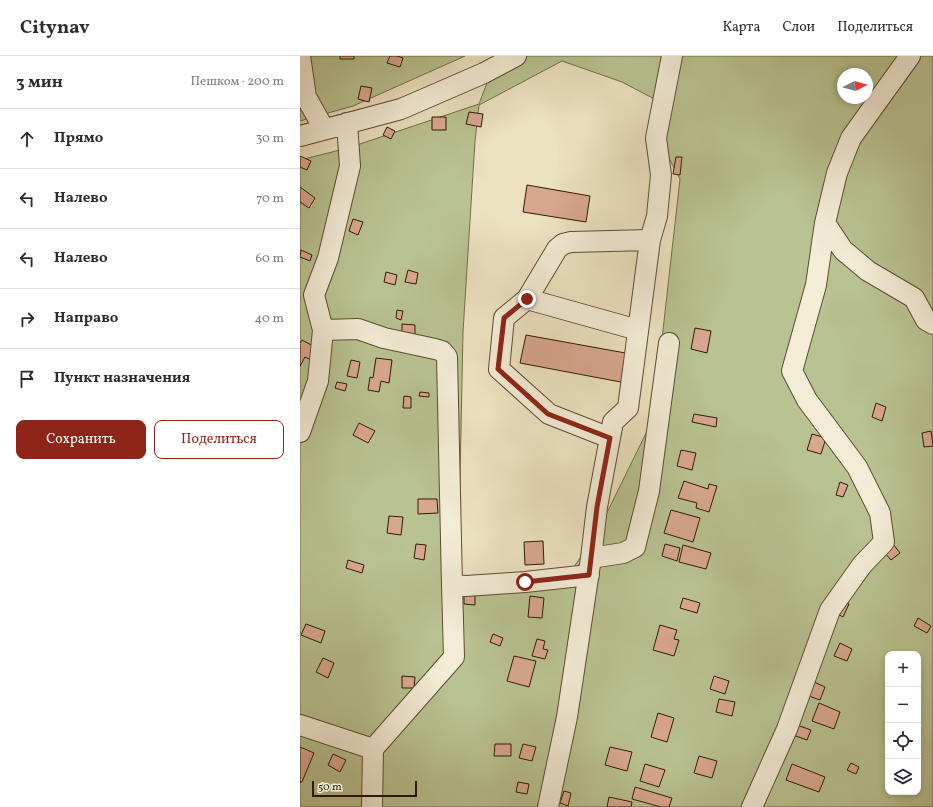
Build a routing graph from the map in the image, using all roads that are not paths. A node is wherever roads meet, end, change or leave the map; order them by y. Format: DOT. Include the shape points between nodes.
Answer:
graph roads {
  1 [pos="300,56"];
  2 [pos="516,56"];
  3 [pos="672,56"];
  4 [pos="910,56"];
  5 [pos="347,123"];
  6 [pos="324,129"];
  7 [pos="300,136"];
  8 [pos="825,223"];
  9 [pos="650,240"];
  10 [pos="527,299"];
  11 [pos="933,324"];
  12 [pos="323,330"];
  13 [pos="638,330"];
  14 [pos="669,343"];
  15 [pos="300,432"];
  16 [pos="610,438"];
  17 [pos="590,566"];
  18 [pos="452,585"];
  19 [pos="300,725"];
  20 [pos="373,749"];
  21 [pos="372,807"];
  22 [pos="548,807"];
  23 [pos="752,807"];
  1 -- 6 [label="street" via="306,97"];
  2 -- 5 [label="street" via="434,96 401,109"];
  3 -- 9 [label="street" via="656,138 661,175 657,216"];
  4 -- 8 [label="street" via="851,138 837,173"];
  5 -- 6 [label="street"];
  5 -- 12 [label="street" via="350,166 328,258 314,295"];
  6 -- 7 [label="street"];
  8 -- 11 [label="street" via="843,250 868,271 914,298 926,320"];
  8 -- 23 [label="street" via="816,285 792,371 807,400 857,466 880,513 884,542 862,565 830,610 787,729"];
  9 -- 10 [label="street" via="563,244 557,249"];
  9 -- 13 [label="street"];
  10 -- 13 [label="street"];
  10 -- 16 [label="street" via="504,318 498,369 548,414"];
  12 -- 15 [label="street" via="318,381"];
  12 -- 18 [label="street" via="358,329 384,338 442,351 446,357"];
  13 -- 16 [label="street" via="628,408 613,422"];
  14 -- 17 [label="street" via="649,491 635,547"];
  16 -- 17 [label="street" via="597,507"];
  17 -- 18 [label="street" via="525,582"];
  17 -- 22 [label="street" via="567,717"];
  18 -- 20 [label="street" via="454,657"];
  19 -- 20 [label="street"];
  20 -- 21 [label="street"];
}
